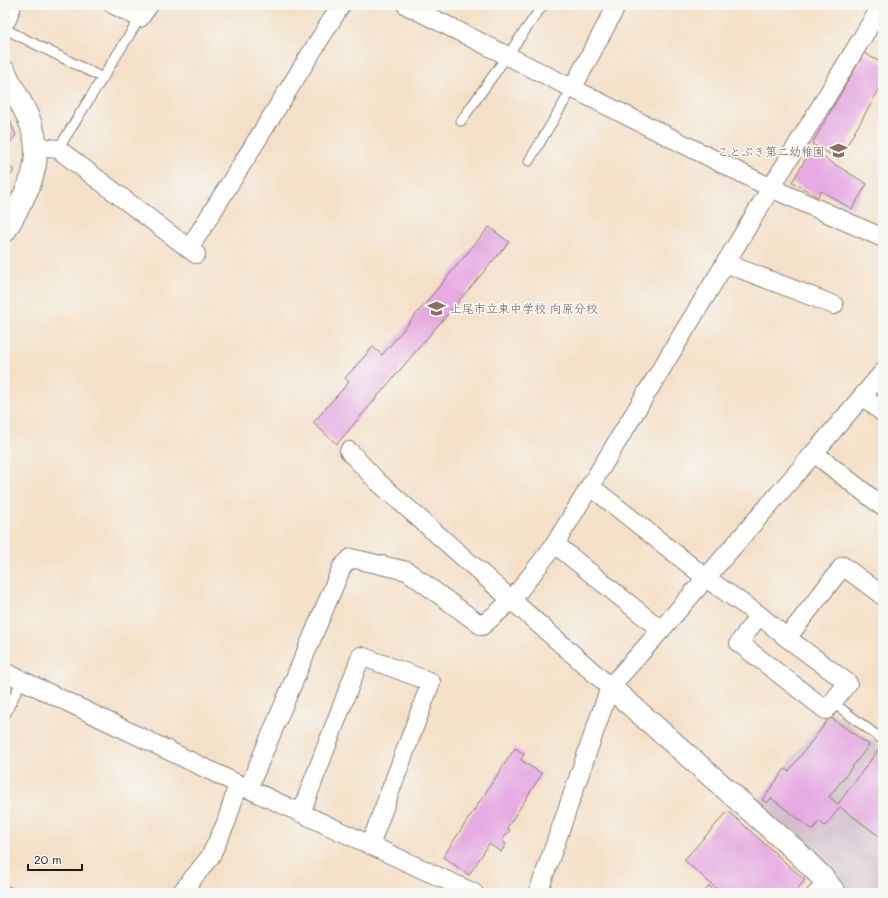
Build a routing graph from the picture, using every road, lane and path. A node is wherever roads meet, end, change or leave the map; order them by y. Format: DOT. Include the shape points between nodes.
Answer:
graph roads {
  1 [pos="10,5"];
  2 [pos="114,5"];
  3 [pos="341,5"];
  4 [pos="406,5"];
  5 [pos="543,5"];
  6 [pos="617,5"];
  7 [pos="877,7"];
  8 [pos="144,12"];
  9 [pos="5,19"];
  10 [pos="5,29"];
  11 [pos="507,56"];
  12 [pos="5,72"];
  13 [pos="103,78"];
  14 [pos="572,89"];
  15 [pos="460,121"];
  16 [pos="37,147"];
  17 [pos="58,149"];
  18 [pos="529,161"];
  19 [pos="771,188"];
  20 [pos="5,231"];
  21 [pos="883,238"];
  22 [pos="725,263"];
  23 [pos="834,305"];
  24 [pos="883,372"];
  25 [pos="863,396"];
  26 [pos="883,413"];
  27 [pos="349,451"];
  28 [pos="814,453"];
  29 [pos="590,486"];
  30 [pos="883,507"];
  31 [pos="555,544"];
  32 [pos="706,578"];
  33 [pos="883,596"];
  34 [pos="512,600"];
  35 [pos="759,615"];
  36 [pos="661,630"];
  37 [pos="787,638"];
  38 [pos="5,672"];
  39 [pos="22,680"];
  40 [pos="610,687"];
  41 [pos="832,702"];
  42 [pos="5,715"];
  43 [pos="883,740"];
  44 [pos="243,786"];
  45 [pos="301,813"];
  46 [pos="370,845"];
  47 [pos="823,889"];
  48 [pos="5,890"];
  49 [pos="11,893"];
  50 [pos="181,893"];
  51 [pos="474,893"];
  52 [pos="538,893"];
  1 -- 9 [label="street"];
  2 -- 8 [label="street"];
  3 -- 17 [label="street" via="192,251"];
  4 -- 11 [label="street"];
  5 -- 11 [label="lane"];
  6 -- 14 [label="street"];
  7 -- 19 [label="street"];
  8 -- 13 [label="lane"];
  10 -- 13 [label="lane"];
  11 -- 14 [label="street"];
  11 -- 15 [label="lane"];
  12 -- 16 [label="street" via="30,121"];
  13 -- 17 [label="lane"];
  14 -- 18 [label="lane"];
  14 -- 19 [label="street"];
  16 -- 17 [label="street"];
  16 -- 20 [label="street" via="28,190"];
  19 -- 21 [label="street"];
  19 -- 22 [label="street"];
  22 -- 23 [label="street"];
  22 -- 29 [label="street"];
  24 -- 25 [label="street"];
  25 -- 26 [label="street"];
  25 -- 28 [label="street"];
  27 -- 34 [label="street" via="378,482"];
  28 -- 30 [label="street"];
  28 -- 32 [label="street"];
  29 -- 31 [label="street"];
  29 -- 32 [label="street"];
  31 -- 34 [label="street"];
  31 -- 36 [label="street"];
  32 -- 35 [label="street"];
  32 -- 36 [label="street"];
  33 -- 37 [label="street" via="843,566"];
  34 -- 40 [label="street"];
  34 -- 44 [label="street" via="482,626 407,571 351,558 342,567"];
  35 -- 37 [label="street"];
  35 -- 41 [label="street" via="738,643 826,710"];
  36 -- 40 [label="street"];
  37 -- 41 [label="street" via="848,683"];
  38 -- 39 [label="street"];
  39 -- 42 [label="lane"];
  39 -- 44 [label="street"];
  40 -- 47 [label="street" via="795,850"];
  40 -- 52 [label="street"];
  41 -- 43 [label="lane"];
  44 -- 45 [label="street"];
  44 -- 50 [label="street" via="210,857"];
  45 -- 46 [label="street"];
  45 -- 46 [label="street" via="361,656 431,682"];
  46 -- 51 [label="street"];
  48 -- 49 [label="lane"];
}
